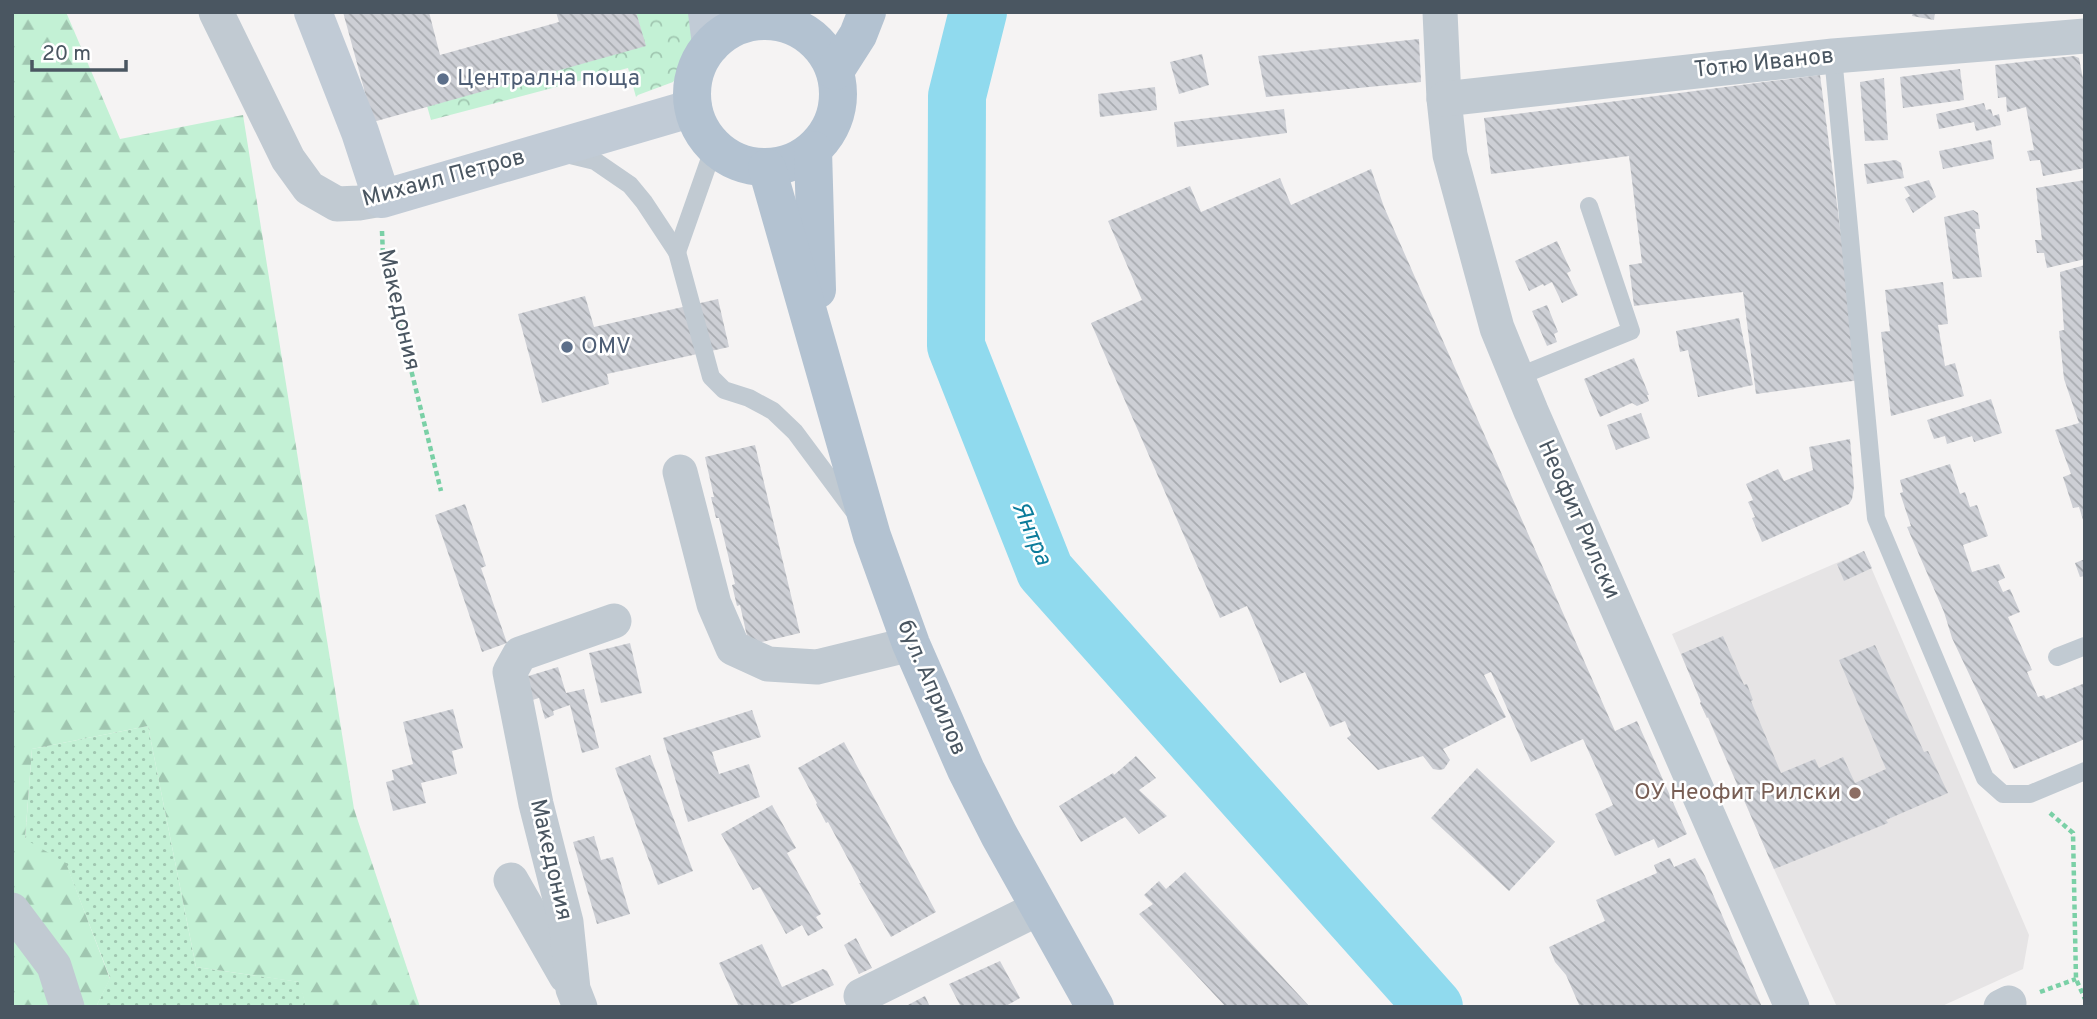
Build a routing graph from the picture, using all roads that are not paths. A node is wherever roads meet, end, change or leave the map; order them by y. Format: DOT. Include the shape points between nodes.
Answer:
graph roads {
  1 [pos="216,12"];
  2 [pos="313,12"];
  3 [pos="867,12"];
  4 [pos="1440,12"];
  5 [pos="771,17"];
  6 [pos="709,29"];
  7 [pos="2085,36"];
  8 [pos="1833,56"];
  9 [pos="835,71"];
  10 [pos="1444,99"];
  11 [pos="693,108"];
  12 [pos="714,147"];
  13 [pos="549,150"];
  14 [pos="813,150"];
  15 [pos="767,168"];
  16 [pos="382,199"];
  17 [pos="1589,206"];
  18 [pos="677,252"];
  19 [pos="819,349"];
  20 [pos="1517,377"];
  21 [pos="680,472"];
  22 [pos="872,536"];
  23 [pos="614,621"];
  24 [pos="911,644"];
  25 [pos="2085,646"];
  26 [pos="2057,657"];
  27 [pos="2085,771"];
  28 [pos="512,880"];
  29 [pos="1039,908"];
  30 [pos="12,910"];
  31 [pos="861,996"];
  32 [pos="576,998"];
  33 [pos="67,1007"];
  34 [pos="1095,1007"];
  35 [pos="1791,1007"];
  1 -- 16 [label="street, Михаил Петров" via="288,159 309,188 337,204"];
  2 -- 16 [label="main road"];
  3 -- 9 [label="main road"];
  4 -- 10 [label="street, Неофит Рилски"];
  5 -- 6 [label="main road" via="719,37"];
  5 -- 9 [label="main road" via="807,34"];
  6 -- 11 [label="main road" via="694,75"];
  7 -- 8 [label="street, Тотю Иванов"];
  8 -- 10 [label="street, Тотю Иванов"];
  8 -- 27 [label="lane" via="1876,518 1985,778 2003,794 2030,794"];
  9 -- 14 [label="main road" via="836,114"];
  10 -- 20 [label="street, Неофит Рилски" via="1450,155 1497,328"];
  11 -- 12 [label="main road"];
  11 -- 13 [label="main road, Михаил Петров"];
  12 -- 15 [label="main road" via="744,165"];
  12 -- 18 [label="lane"];
  13 -- 16 [label="main road, Михаил Петров"];
  13 -- 18 [label="lane" via="595,161 631,185"];
  14 -- 15 [label="main road"];
  14 -- 19 [label="main road, бул. Априлов"];
  15 -- 19 [label="main road, бул. Априлов"];
  17 -- 20 [label="lane" via="1631,331"];
  18 -- 22 [label="lane" via="711,377 724,390 773,411"];
  19 -- 22 [label="main road, бул. Априлов"];
  20 -- 35 [label="street, Неофит Рилски"];
  21 -- 24 [label="street" via="715,604 733,648 768,664 817,667"];
  22 -- 24 [label="main road, бул. Априлов"];
  23 -- 32 [label="street, Македония" via="520,654 510,672 566,922"];
  24 -- 29 [label="main road, бул. Априлов" via="966,770"];
  25 -- 26 [label="lane"];
  28 -- 32 [label="street"];
  29 -- 31 [label="street"];
  29 -- 34 [label="main road, бул. Априлов"];
  30 -- 33 [label="street" via="54,967"];
}
